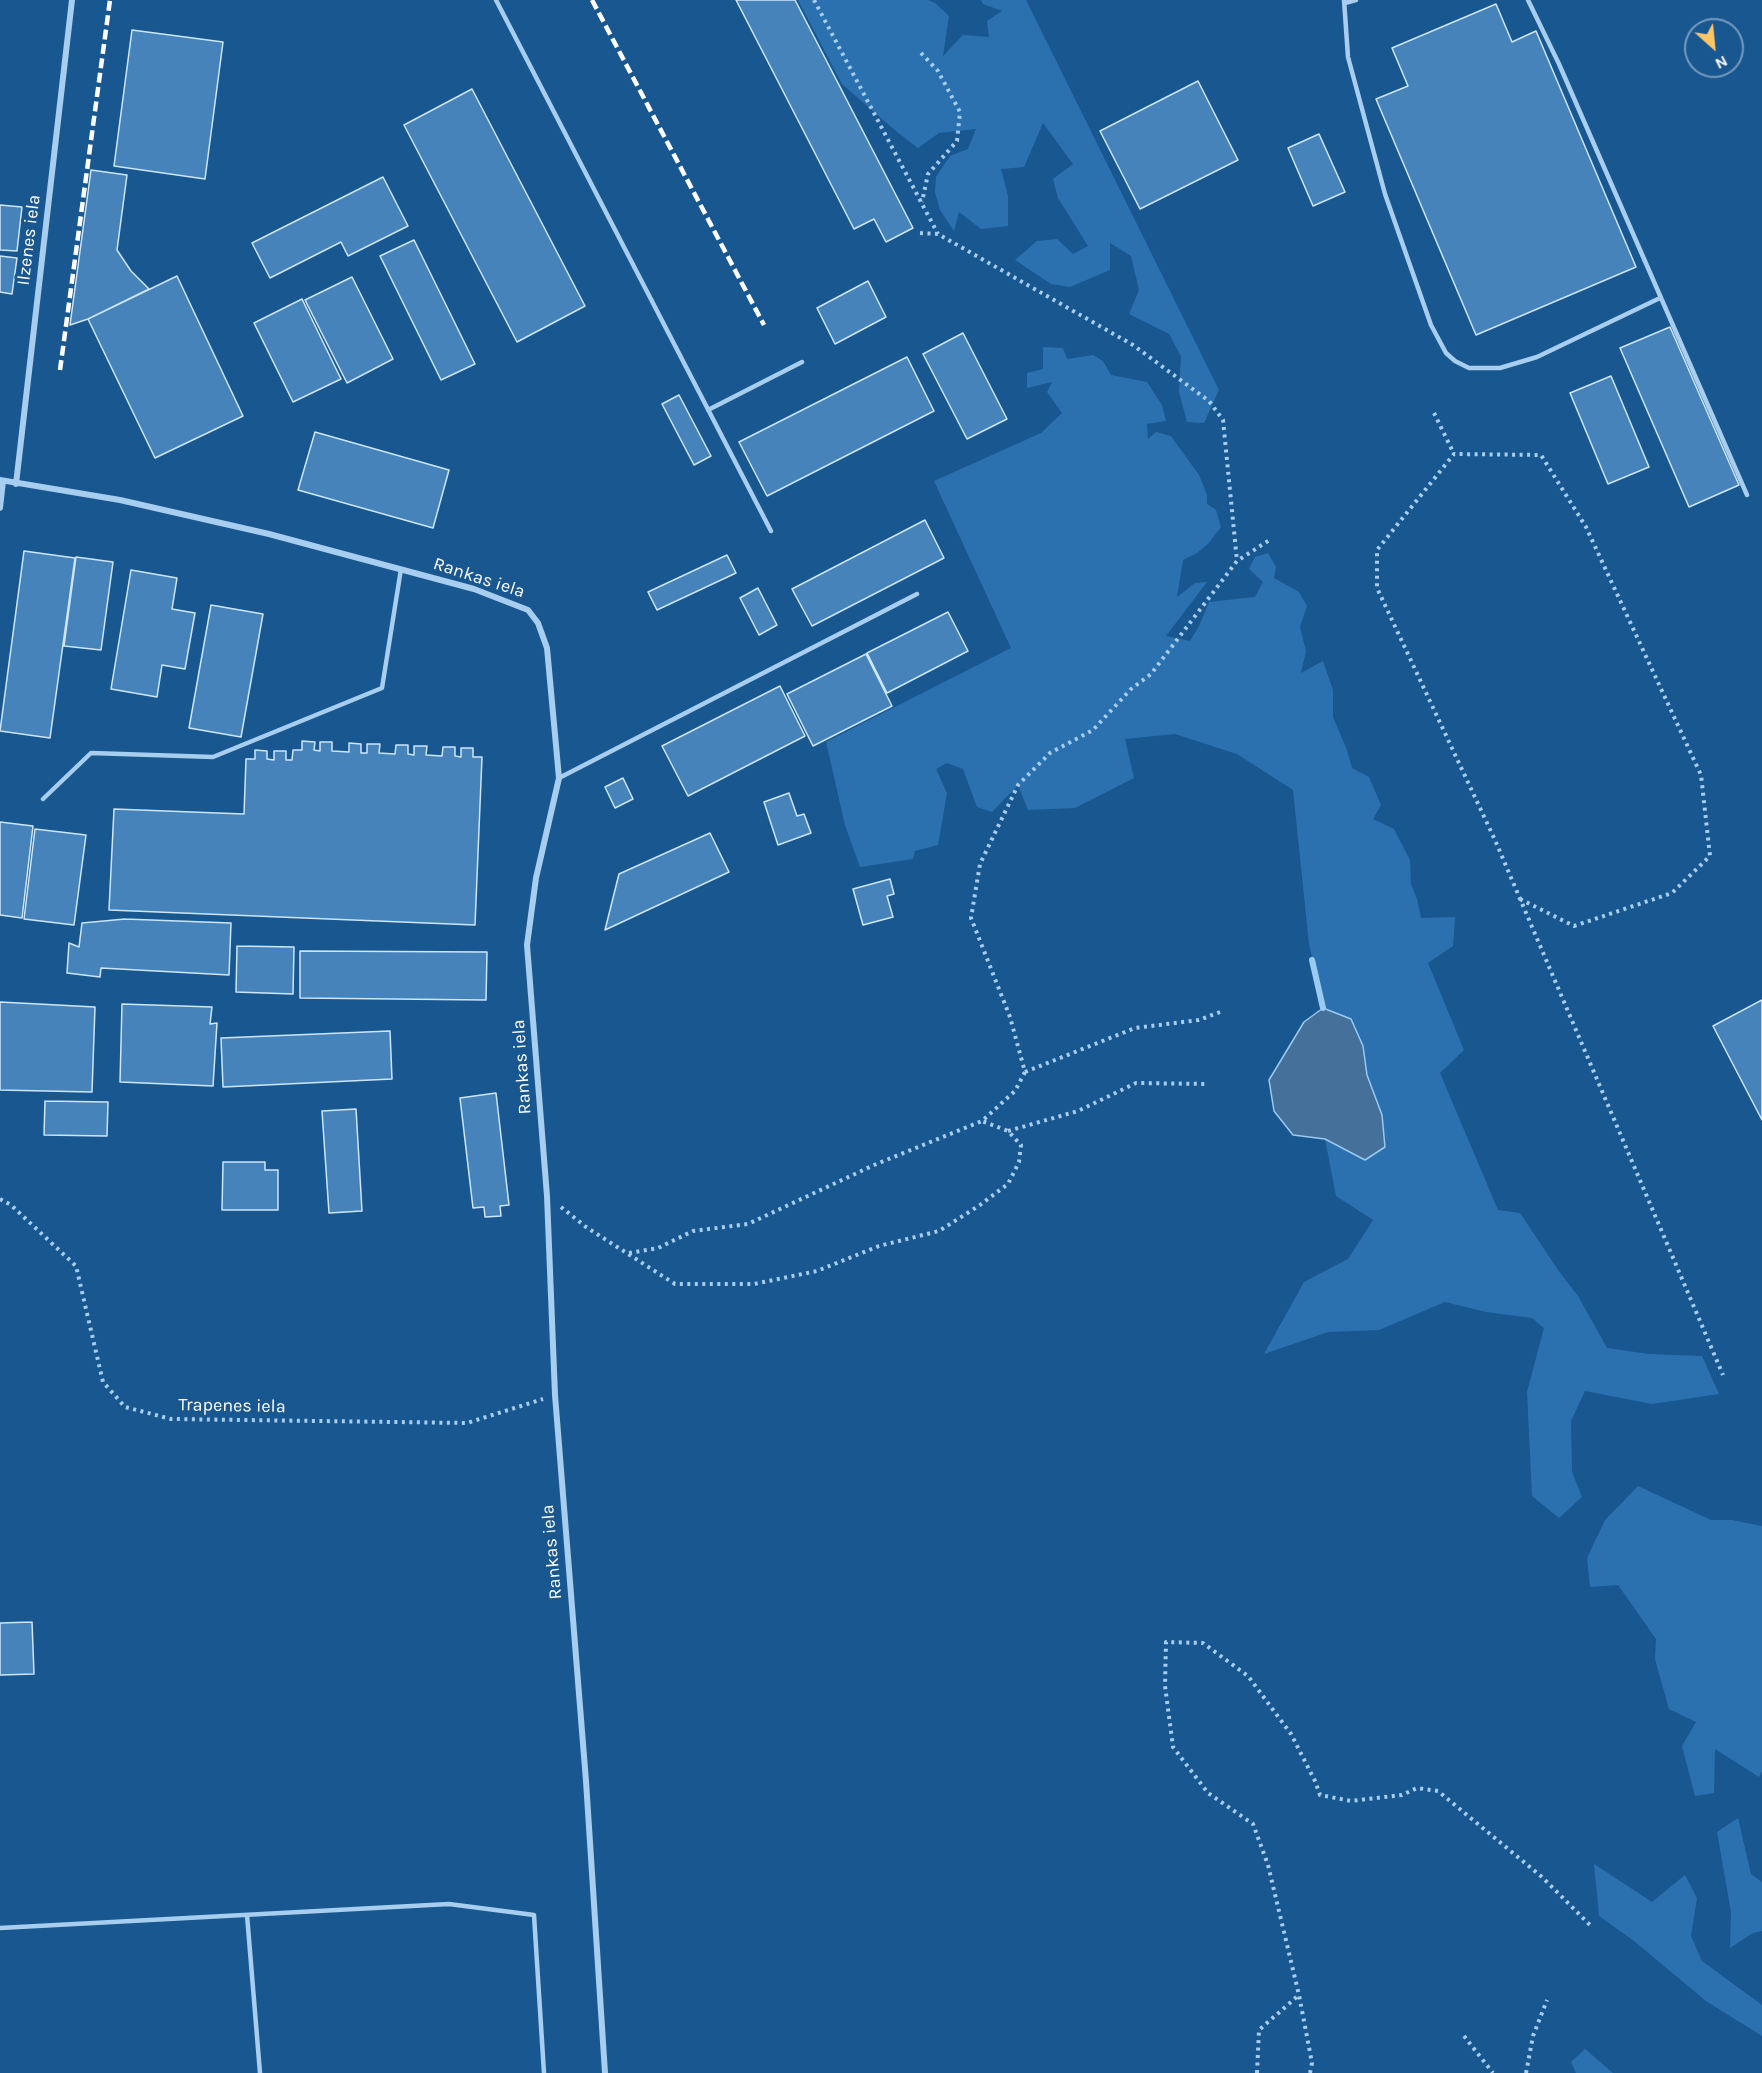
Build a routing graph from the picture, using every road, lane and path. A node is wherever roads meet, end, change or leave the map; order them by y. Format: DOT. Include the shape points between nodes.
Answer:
graph roads {
  1 [pos="72,0"];
  2 [pos="496,0"];
  3 [pos="814,0"];
  4 [pos="1356,0"];
  5 [pos="1528,0"];
  6 [pos="1345,1"];
  7 [pos="921,52"];
  8 [pos="921,202"];
  9 [pos="920,233"];
  10 [pos="938,234"];
  11 [pos="1660,297"];
  12 [pos="802,362"];
  13 [pos="708,410"];
  14 [pos="1434,414"];
  15 [pos="1454,454"];
  16 [pos="2,481"];
  17 [pos="16,484"];
  18 [pos="1747,495"];
  19 [pos="0,508"];
  20 [pos="771,531"];
  21 [pos="1270,539"];
  22 [pos="1237,561"];
  23 [pos="401,569"];
  24 [pos="917,594"];
  25 [pos="559,778"];
  26 [pos="43,799"];
  27 [pos="1520,899"];
  28 [pos="1220,1012"];
  29 [pos="1025,1071"];
  30 [pos="1208,1083"];
  31 [pos="982,1121"];
  32 [pos="1008,1131"];
  33 [pos="547,1196"];
  34 [pos="0,1199"];
  35 [pos="629,1253"];
  36 [pos="1723,1375"];
  37 [pos="555,1395"];
  38 [pos="247,1915"];
  39 [pos="1592,1927"];
  40 [pos="0,1928"];
  41 [pos="1299,1995"];
  42 [pos="1547,2000"];
  43 [pos="1464,2037"];
  44 [pos="260,2073"];
  45 [pos="544,2073"];
  46 [pos="605,2073"];
  47 [pos="1257,2073"];
  48 [pos="1310,2073"];
  49 [pos="1493,2073"];
  50 [pos="1526,2073"];
  1 -- 17 [label="street, Ilzenes iela"];
  2 -- 13 [label="lane"];
  3 -- 8 [label="path"];
  4 -- 6 [label="lane"];
  5 -- 11 [label="lane"];
  6 -- 11 [label="lane" via="1348,57 1384,194 1431,325 1455,362 1469,368 1500,368 1537,357"];
  7 -- 8 [label="path" via="938,71 960,112 957,141 928,174"];
  8 -- 10 [label="path"];
  9 -- 10 [label="path"];
  10 -- 22 [label="path" via="1133,345 1209,401 1223,420"];
  11 -- 18 [label="lane"];
  12 -- 13 [label="lane"];
  13 -- 20 [label="lane"];
  14 -- 15 [label="path"];
  15 -- 27 [label="path" via="1377,550 1377,588"];
  15 -- 27 [label="path" via="1541,455 1586,527 1701,775 1710,856 1672,893 1574,926"];
  16 -- 17 [label="street, Rankas iela"];
  16 -- 19 [label="street"];
  17 -- 23 [label="street, Rankas iela" via="131,502"];
  21 -- 22 [label="path"];
  22 -- 29 [label="path" via="1151,674 1131,689 1094,730 1050,753 1018,785 980,864 971,918 1010,1017"];
  23 -- 25 [label="street, Rankas iela" via="474,589 528,610 538,623 547,648"];
  23 -- 26 [label="lane" via="382,688 213,757 92,753"];
  24 -- 25 [label="lane"];
  25 -- 33 [label="street, Rankas iela" via="536,878 527,945"];
  27 -- 36 [label="path"];
  28 -- 29 [label="path" via="1199,1020 1135,1028"];
  29 -- 31 [label="path" via="1015,1091"];
  30 -- 32 [label="path" via="1136,1083 1078,1111"];
  31 -- 32 [label="path"];
  31 -- 35 [label="path" via="874,1165 748,1224 693,1231 658,1248"];
  32 -- 35 [label="path" via="1020,1145 1019,1162 1008,1185 939,1232 879,1246 816,1271 754,1284 675,1284"];
  33 -- 35 [label="path" via="586,1227"];
  33 -- 37 [label="street, Rankas iela"];
  34 -- 37 [label="path, Trapenes iela" via="76,1266 103,1382 125,1407 171,1419 467,1423"];
  37 -- 46 [label="street, Rankas iela"];
  38 -- 40 [label="lane"];
  38 -- 44 [label="lane"];
  38 -- 45 [label="lane" via="449,1904 534,1915"];
  39 -- 41 [label="path" via="1542,1877 1438,1791 1417,1788 1401,1795 1351,1801 1320,1795 1291,1734 1248,1676 1203,1643 1166,1642 1165,1686 1173,1747 1208,1792 1253,1824 1268,1865"];
  41 -- 47 [label="path" via="1259,2030"];
  41 -- 48 [label="path" via="1312,2063"];
  42 -- 50 [label="path" via="1533,2037"];
  43 -- 49 [label="path"];
}
